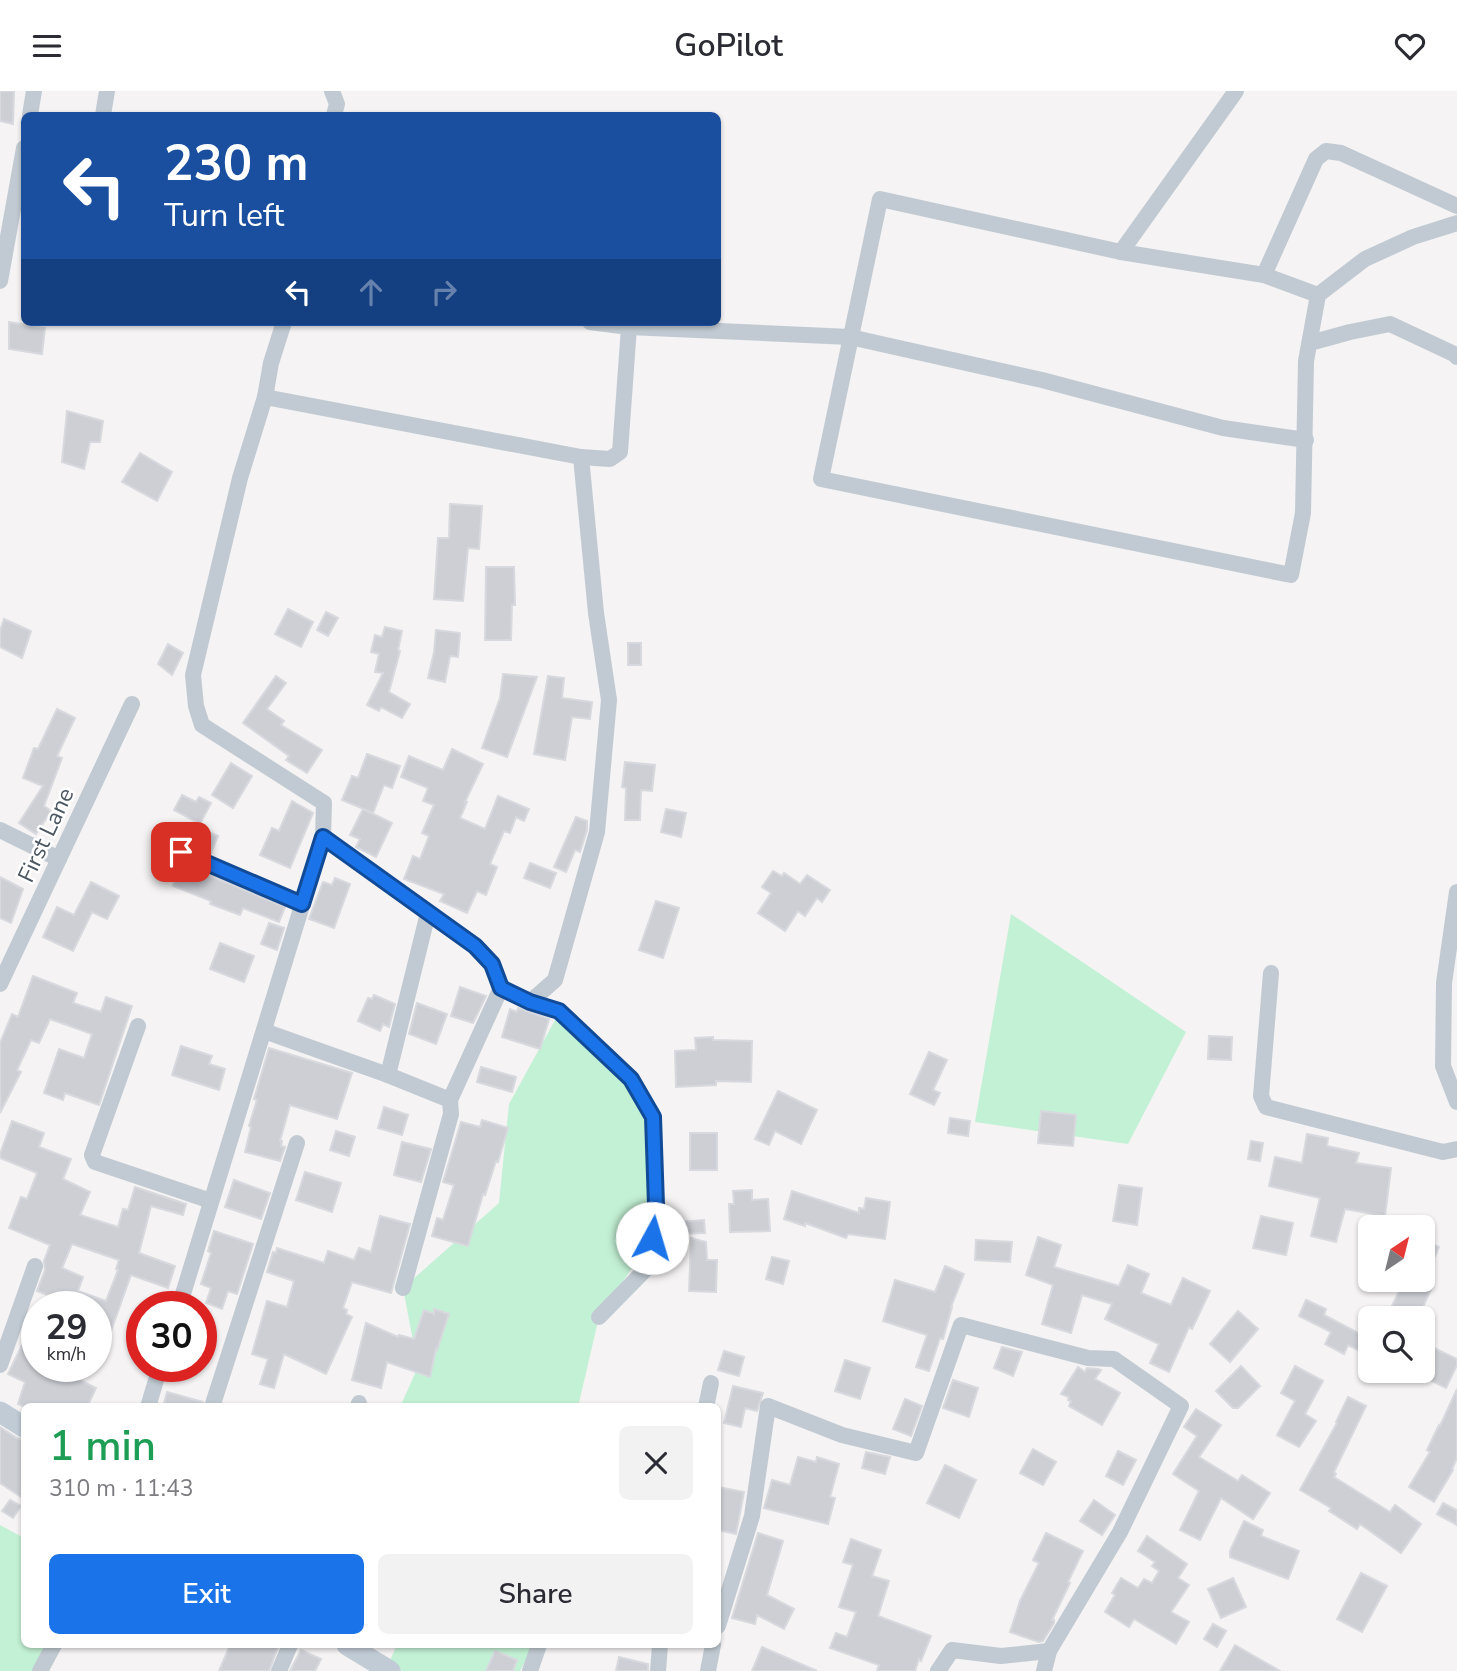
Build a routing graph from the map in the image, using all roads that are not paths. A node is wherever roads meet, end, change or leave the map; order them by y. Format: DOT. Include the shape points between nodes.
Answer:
graph roads {
  1 [pos="34,91"];
  2 [pos="107,91"];
  3 [pos="332,91"];
  4 [pos="1236,91"];
  5 [pos="30,112"];
  6 [pos="104,112"];
  7 [pos="335,112"];
  8 [pos="21,162"];
  9 [pos="1457,206"];
  10 [pos="1457,223"];
  11 [pos="5,236"];
  12 [pos="1121,252"];
  13 [pos="1264,275"];
  14 [pos="0,281"];
  15 [pos="1318,295"];
  16 [pos="283,326"];
  17 [pos="621,326"];
  18 [pos="629,327"];
  19 [pos="850,337"];
  20 [pos="1310,343"];
  21 [pos="1457,357"];
  22 [pos="265,397"];
  23 [pos="1306,440"];
  24 [pos="581,457"];
  25 [pos="132,704"];
  26 [pos="0,830"];
  27 [pos="323,837"];
  28 [pos="181,852"];
  29 [pos="60,859"];
  30 [pos="1457,892"];
  31 [pos="302,904"];
  32 [pos="428,913"];
  33 [pos="1271,973"];
  34 [pos="0,984"];
  35 [pos="501,988"];
  36 [pos="530,1002"];
  37 [pos="138,1026"];
  38 [pos="264,1031"];
  39 [pos="388,1075"];
  40 [pos="450,1100"];
  41 [pos="1457,1102"];
  42 [pos="297,1143"];
  43 [pos="1457,1149"];
  44 [pos="211,1201"];
  45 [pos="35,1266"];
  46 [pos="403,1288"];
  47 [pos="183,1291"];
  48 [pos="599,1317"];
  49 [pos="0,1365"];
  50 [pos="156,1382"];
  51 [pos="711,1383"];
  52 [pos="149,1403"];
  53 [pos="213,1403"];
  54 [pos="707,1403"];
  55 [pos="0,1412"];
  56 [pos="21,1425"];
  57 [pos="721,1616"];
  58 [pos="52,1648"];
  59 [pos="289,1648"];
  60 [pos="352,1648"];
  61 [pos="538,1648"];
  62 [pos="660,1648"];
  63 [pos="712,1648"];
  64 [pos="1049,1651"];
  65 [pos="40,1671"];
  66 [pos="278,1671"];
  67 [pos="390,1671"];
  68 [pos="530,1671"];
  69 [pos="658,1671"];
  70 [pos="708,1671"];
  71 [pos="938,1671"];
  72 [pos="1044,1671"];
  1 -- 5 [label="street"];
  2 -- 6 [label="street"];
  3 -- 7 [label="street"];
  4 -- 12 [label="street"];
  8 -- 11 [label="street"];
  9 -- 13 [label="street" via="1342,153 1326,151 1316,159"];
  10 -- 15 [label="street" via="1365,259"];
  11 -- 14 [label="street"];
  12 -- 13 [label="street"];
  12 -- 19 [label="street" via="880,199"];
  13 -- 15 [label="street"];
  15 -- 20 [label="street"];
  16 -- 22 [label="street"];
  17 -- 18 [label="street"];
  18 -- 19 [label="street"];
  18 -- 24 [label="street" via="620,452 610,459"];
  19 -- 23 [label="street" via="1042,380 1223,428"];
  19 -- 23 [label="street" via="821,479 1291,575 1303,513"];
  20 -- 21 [label="street" via="1390,324"];
  20 -- 23 [label="street"];
  22 -- 24 [label="street"];
  22 -- 27 [label="street" via="240,478 193,675 196,706 202,725 324,803"];
  24 -- 36 [label="street" via="609,700 601,793 597,832 555,980"];
  25 -- 29 [label="street, First Lane"];
  26 -- 29 [label="street"];
  27 -- 31 [label="street"];
  27 -- 32 [label="street"];
  28 -- 31 [label="street"];
  29 -- 34 [label="street, First Lane"];
  30 -- 41 [label="street" via="1444,983 1443,1066"];
  31 -- 38 [label="street"];
  32 -- 35 [label="street" via="475,946 492,964"];
  32 -- 39 [label="street"];
  33 -- 43 [label="street" via="1261,1096 1266,1107 1443,1152"];
  35 -- 36 [label="street"];
  35 -- 40 [label="street"];
  36 -- 48 [label="street" via="559,1011 570,1021 631,1079 653,1117 656,1205 649,1266"];
  37 -- 44 [label="street" via="92,1155 95,1162"];
  38 -- 39 [label="street"];
  38 -- 44 [label="street"];
  39 -- 40 [label="street"];
  40 -- 46 [label="street" via="451,1114"];
  42 -- 53 [label="street"];
  44 -- 47 [label="street"];
  45 -- 49 [label="street"];
  50 -- 52 [label="street"];
  51 -- 54 [label="street"];
  55 -- 56 [label="street"];
  57 -- 64 [label="street" via="752,1515 768,1406 842,1435 916,1453 961,1325 1088,1357 1114,1359 1181,1406 1121,1532"];
  58 -- 65 [label="street"];
  59 -- 66 [label="street"];
  60 -- 67 [label="street"];
  61 -- 68 [label="street"];
  62 -- 69 [label="street"];
  63 -- 70 [label="street"];
  64 -- 71 [label="street" via="1001,1657 952,1650"];
  64 -- 72 [label="street"];
}
